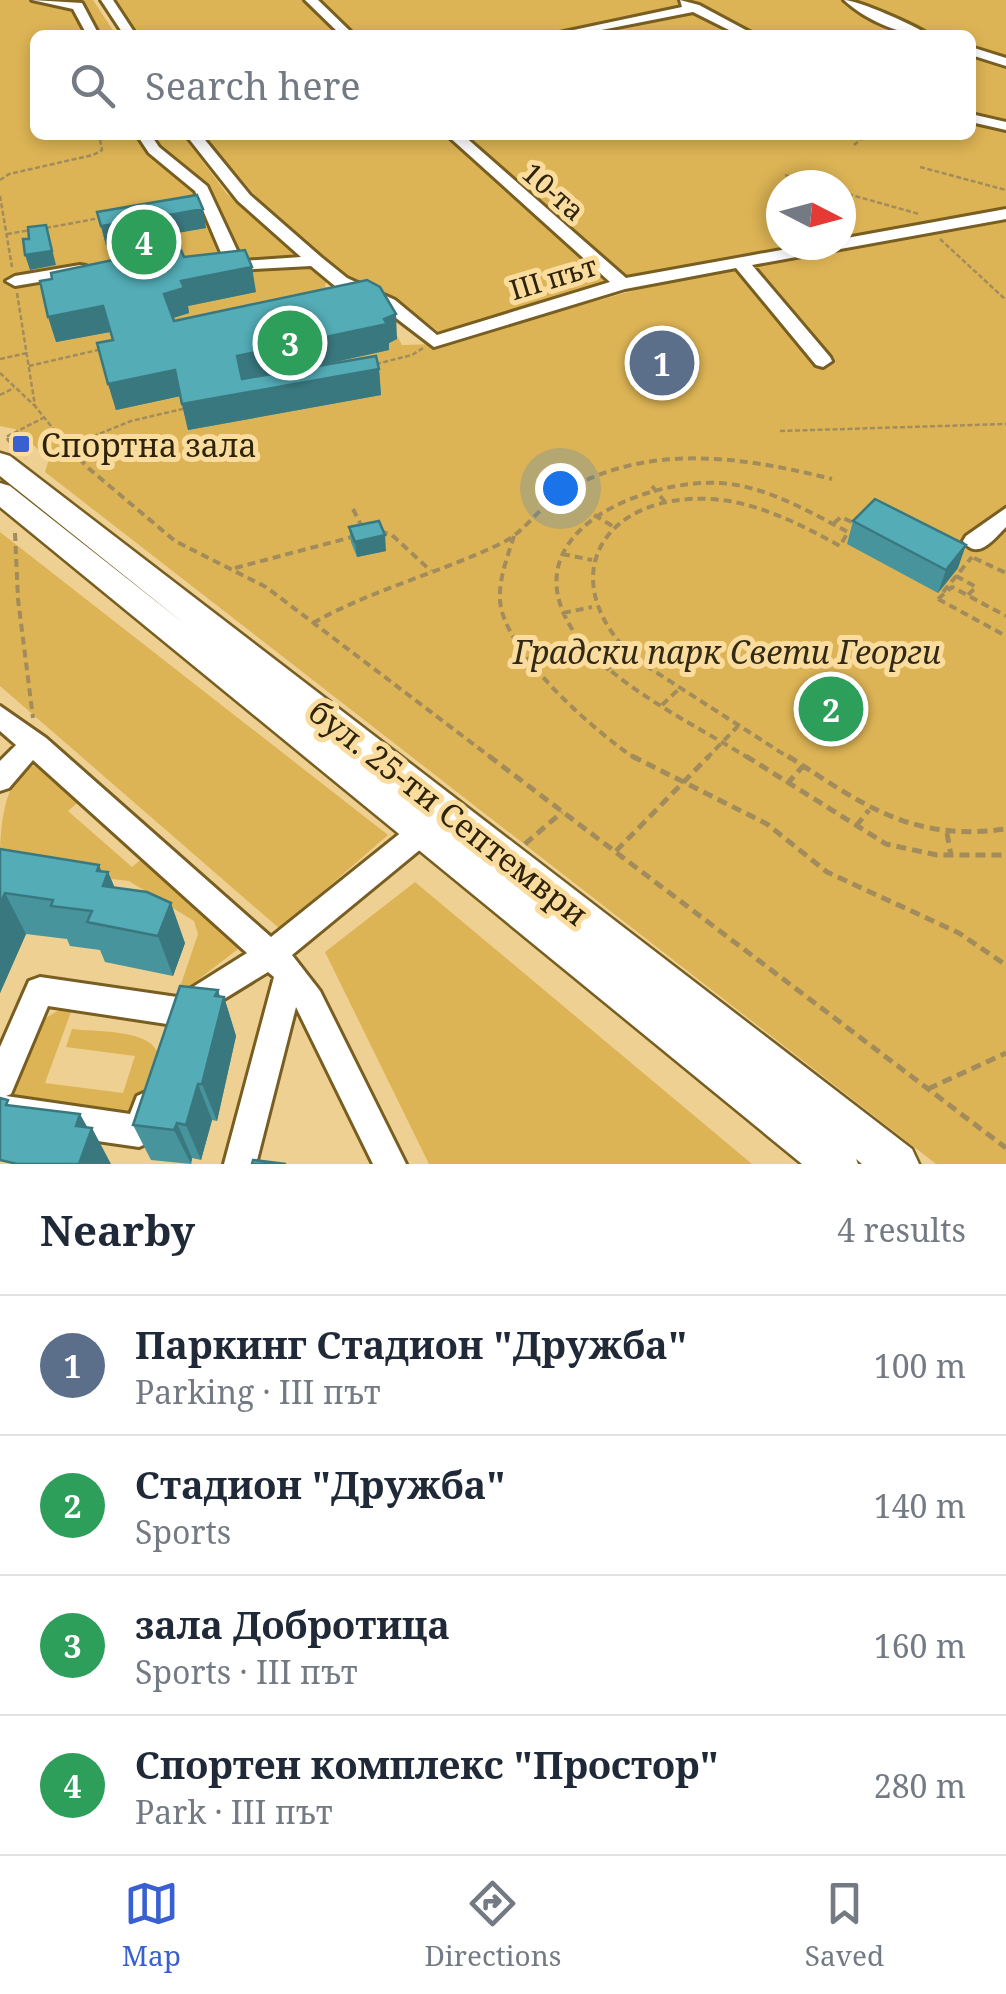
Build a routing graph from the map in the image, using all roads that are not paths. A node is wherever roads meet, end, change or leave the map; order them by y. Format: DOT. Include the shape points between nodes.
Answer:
graph roads {
  1 [pos="38,0"];
  2 [pos="105,0"];
  3 [pos="311,0"];
  4 [pos="676,0"];
  5 [pos="850,0"];
  6 [pos="78,6"];
  7 [pos="695,8"];
  8 [pos="90,30"];
  9 [pos="126,30"];
  10 [pos="343,30"];
  11 [pos="582,30"];
  12 [pos="740,30"];
  13 [pos="911,30"];
  14 [pos="976,53"];
  15 [pos="1006,62"];
  16 [pos="976,119"];
  17 [pos="1006,126"];
  18 [pos="148,140"];
  19 [pos="460,140"];
  20 [pos="198,141"];
  21 [pos="164,158"];
  22 [pos="1006,214"];
  23 [pos="316,261"];
  24 [pos="741,263"];
  25 [pos="102,266"];
  26 [pos="203,267"];
  27 [pos="236,267"];
  28 [pos="15,281"];
  29 [pos="622,284"];
  30 [pos="355,290"];
  31 [pos="332,294"];
  32 [pos="823,362"];
  33 [pos="3,474"];
  34 [pos="1006,515"];
  35 [pos="969,551"];
  36 [pos="0,716"];
  37 [pos="36,745"];
  38 [pos="0,780"];
  39 [pos="423,831"];
  40 [pos="281,963"];
  41 [pos="180,1012"];
  42 [pos="168,1046"];
  43 [pos="157,1080"];
  44 [pos="0,1083"];
  45 [pos="0,1110"];
  46 [pos="240,1164"];
  47 [pos="390,1164"];
  48 [pos="836,1164"];
  49 [pos="897,1164"];
  1 -- 6 [label="street"];
  2 -- 6 [label="street"];
  2 -- 9 [label="street"];
  3 -- 10 [label="street"];
  4 -- 7 [label="street"];
  5 -- 13 [label="street"];
  6 -- 8 [label="street"];
  7 -- 11 [label="street"];
  7 -- 12 [label="street"];
  14 -- 15 [label="street"];
  16 -- 17 [label="street"];
  18 -- 21 [label="street"];
  19 -- 29 [label="street, 10-та"];
  20 -- 21 [label="street"];
  20 -- 23 [label="street" via="244,198"];
  21 -- 27 [label="street" via="202,189"];
  22 -- 24 [label="street, ІІІ път"];
  23 -- 27 [label="street"];
  23 -- 30 [label="street"];
  24 -- 29 [label="street, ІІІ път"];
  24 -- 32 [label="street"];
  25 -- 28 [label="street"];
  26 -- 27 [label="street"];
  29 -- 30 [label="street, ІІІ път" via="434,342 389,304"];
  30 -- 31 [label="street"];
  33 -- 39 [label="main road, бул. 25-ти Септември"];
  33 -- 49 [label="main road, бул. 25-ти Септември"];
  34 -- 35 [label="street"];
  36 -- 37 [label="street"];
  37 -- 38 [label="street"];
  37 -- 40 [label="street"];
  39 -- 40 [label="street"];
  39 -- 48 [label="main road, бул. 25-ти Септември"];
  40 -- 41 [label="street"];
  40 -- 46 [label="street"];
  40 -- 47 [label="street" via="309,1001"];
  41 -- 42 [label="street"];
  41 -- 44 [label="street" via="40,991"];
  43 -- 45 [label="street" via="140,1131"];
}
